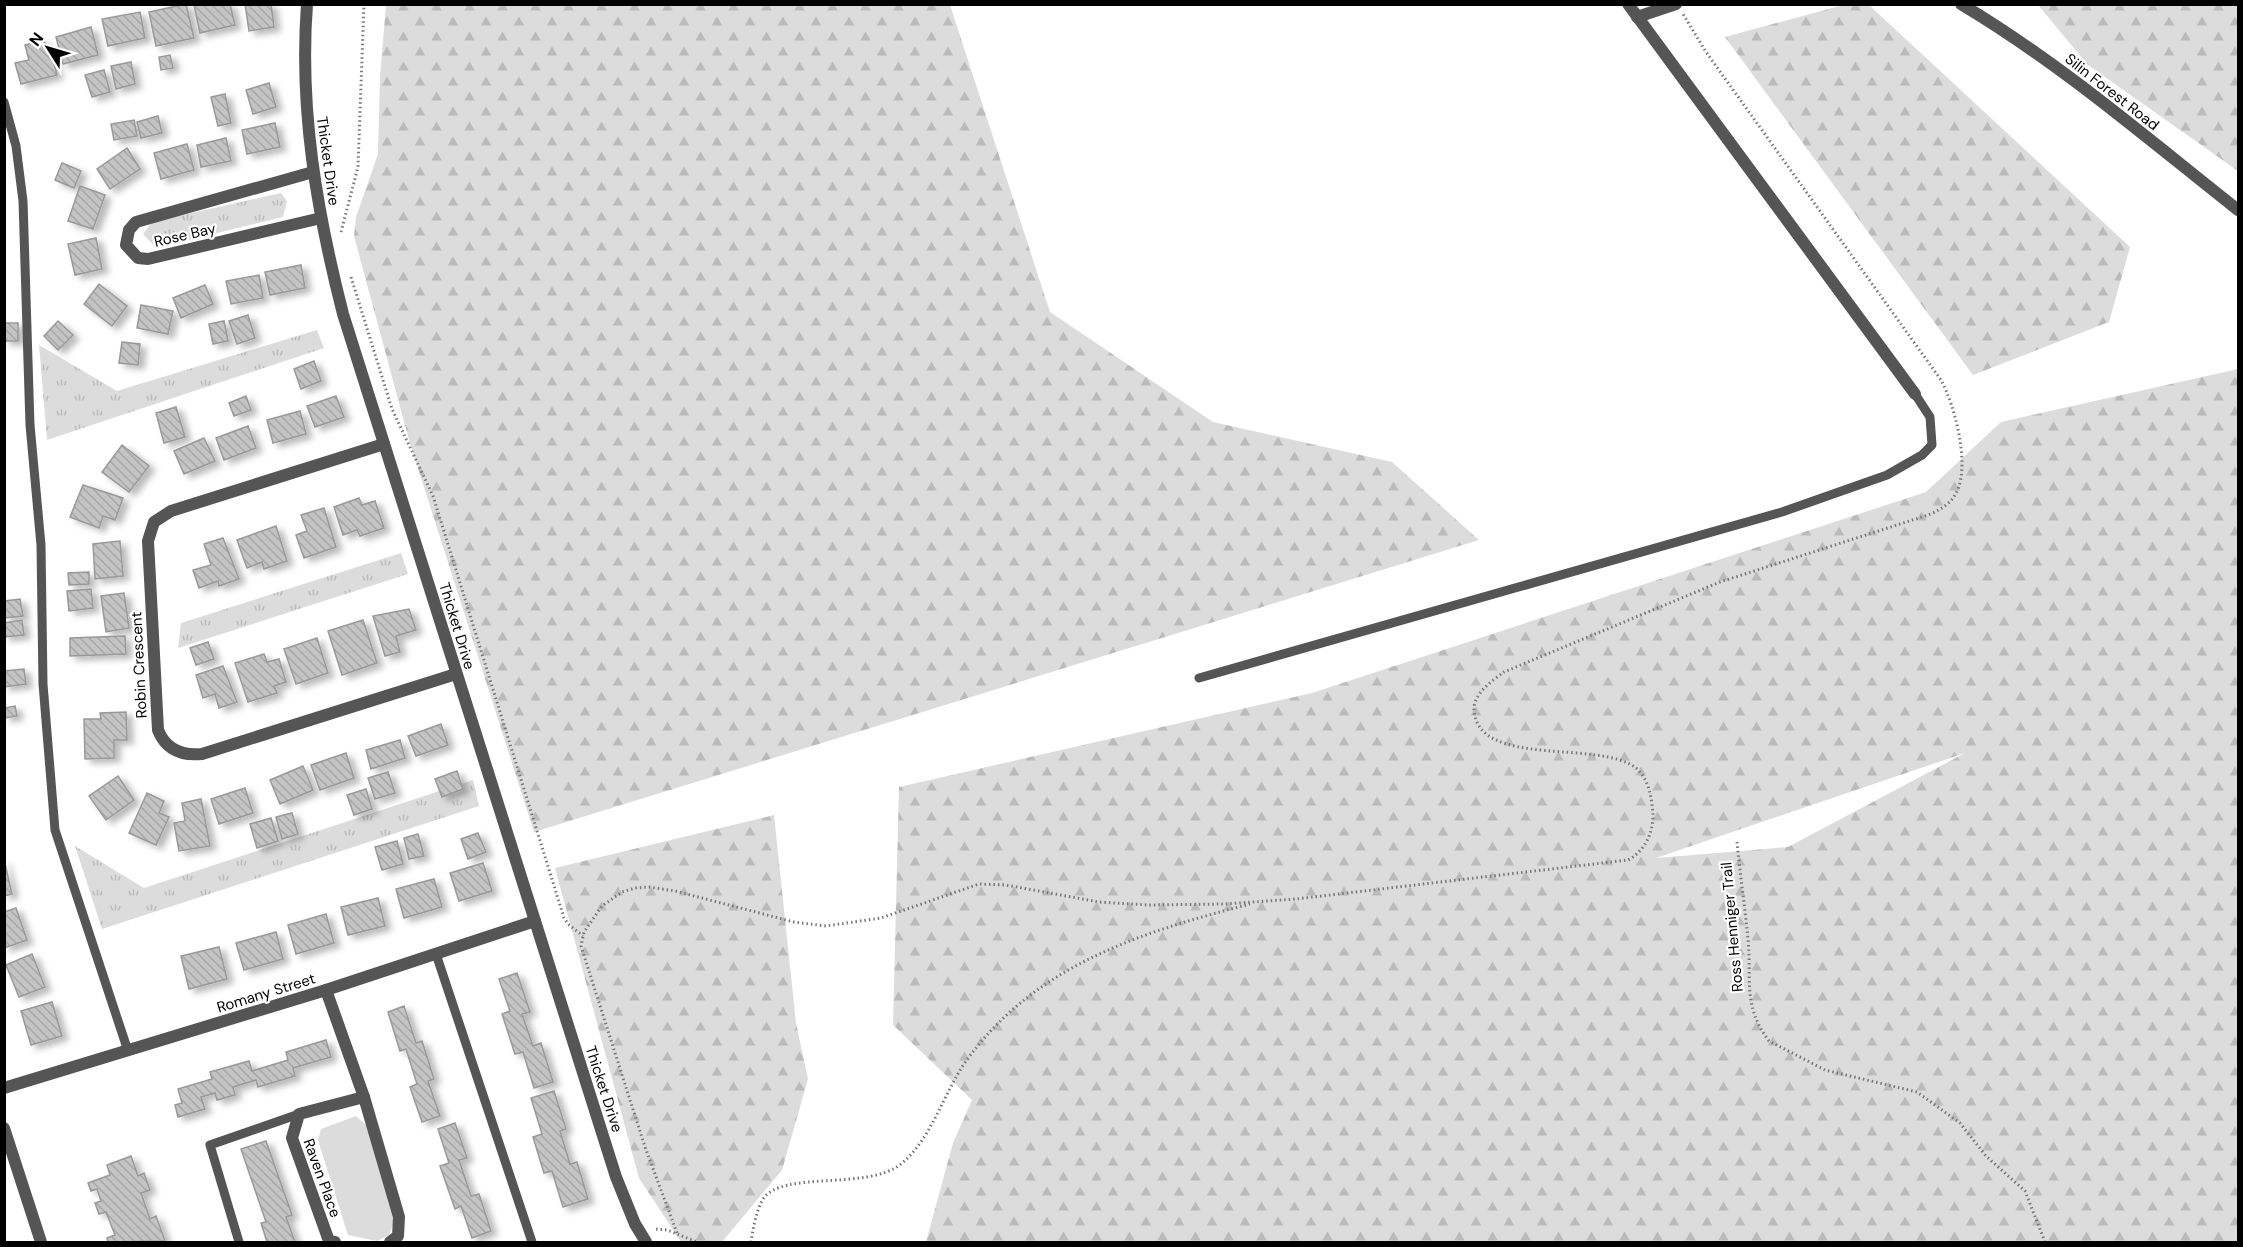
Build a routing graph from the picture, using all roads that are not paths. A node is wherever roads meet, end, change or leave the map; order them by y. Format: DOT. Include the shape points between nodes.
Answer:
graph roads {
  1 [pos="307,4"];
  2 [pos="1628,4"];
  3 [pos="1961,4"];
  4 [pos="1679,9"];
  5 [pos="1637,17"];
  6 [pos="4,102"];
  7 [pos="313,172"];
  8 [pos="2238,210"];
  9 [pos="321,218"];
  10 [pos="1915,394"];
  11 [pos="384,444"];
  12 [pos="456,674"];
  13 [pos="1199,678"];
  14 [pos="535,921"];
  15 [pos="436,954"];
  16 [pos="326,990"];
  17 [pos="128,1051"];
  18 [pos="4,1088"];
  19 [pos="364,1097"];
  20 [pos="299,1114"];
  21 [pos="4,1128"];
  22 [pos="42,1242"];
  23 [pos="239,1242"];
  24 [pos="335,1242"];
  25 [pos="390,1242"];
  26 [pos="532,1242"];
  27 [pos="646,1242"];
  1 -- 7 [label="street, Thicket Drive" via="305,74"];
  2 -- 5 [label="street"];
  3 -- 8 [label="street, Silin Forest Road" via="2071,78"];
  4 -- 5 [label="street"];
  5 -- 10 [label="street"];
  6 -- 17 [label="lane" via="16,146 23,201 29,390 41,545 43,684 55,830"];
  7 -- 9 [label="street, Thicket Drive"];
  7 -- 9 [label="street, Rose Bay" via="136,222 129,230 126,245 138,258 148,259"];
  9 -- 11 [label="street, Thicket Drive" via="343,314"];
  10 -- 13 [label="lane" via="1930,417 1932,445 1887,475 1782,512"];
  11 -- 12 [label="street, Thicket Drive"];
  11 -- 12 [label="street, Robin Crescent" via="171,511 154,523 148,541 158,730 169,747 188,755 202,754"];
  12 -- 14 [label="street, Thicket Drive"];
  14 -- 15 [label="street, Romany Street"];
  14 -- 27 [label="street, Thicket Drive" via="616,1177"];
  15 -- 16 [label="street, Romany Street"];
  15 -- 26 [label="lane"];
  16 -- 17 [label="street, Romany Street"];
  16 -- 19 [label="street"];
  17 -- 18 [label="street, Romany Street"];
  19 -- 20 [label="street"];
  19 -- 25 [label="street" via="399,1217 398,1236"];
  20 -- 23 [label="lane" via="210,1144"];
  20 -- 24 [label="street, Raven Place" via="291,1138 329,1241"];
  21 -- 22 [label="street"];
}
